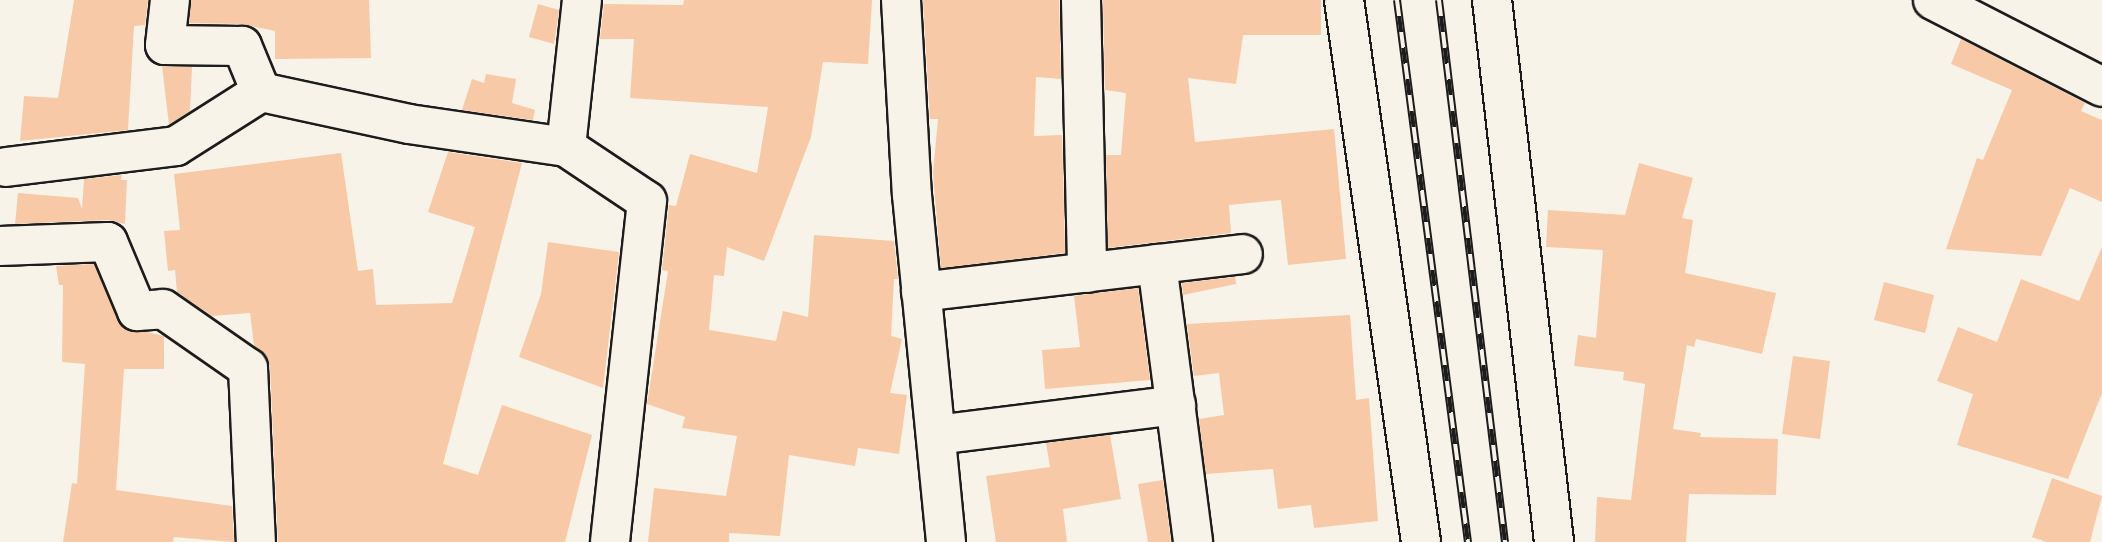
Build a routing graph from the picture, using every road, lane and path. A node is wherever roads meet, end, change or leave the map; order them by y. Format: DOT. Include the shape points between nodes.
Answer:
graph roads {
  1 [pos="170,0"];
  2 [pos="582,0"];
  3 [pos="901,0"];
  4 [pos="1080,0"];
  5 [pos="1343,0"];
  6 [pos="1492,0"];
  7 [pos="1933,0"];
  8 [pos="2102,87"];
  9 [pos="261,92"];
  10 [pos="566,147"];
  11 [pos="2,169"];
  12 [pos="0,246"];
  13 [pos="1243,254"];
  14 [pos="1157,264"];
  15 [pos="1087,273"];
  16 [pos="921,292"];
  17 [pos="1176,405"];
  18 [pos="936,435"];
  19 [pos="1188,541"];
  20 [pos="256,542"];
  21 [pos="610,542"];
  22 [pos="946,542"];
  23 [pos="1421,542"];
  24 [pos="1555,542"];
  1 -- 9 [label="street" via="166,45 242,46"];
  2 -- 10 [label="street"];
  3 -- 16 [label="street"];
  4 -- 15 [label="street"];
  5 -- 23 [label="street"];
  6 -- 24 [label="street"];
  7 -- 8 [label="street"];
  9 -- 10 [label="street" via="409,124"];
  9 -- 11 [label="street" via="176,146"];
  10 -- 21 [label="street" via="647,201"];
  12 -- 20 [label="street" via="108,242 137,311 163,309 248,368"];
  13 -- 14 [label="street"];
  14 -- 15 [label="street"];
  14 -- 17 [label="street"];
  15 -- 16 [label="street"];
  16 -- 18 [label="street"];
  17 -- 18 [label="street"];
  17 -- 19 [label="street"];
  18 -- 22 [label="street"];
}
